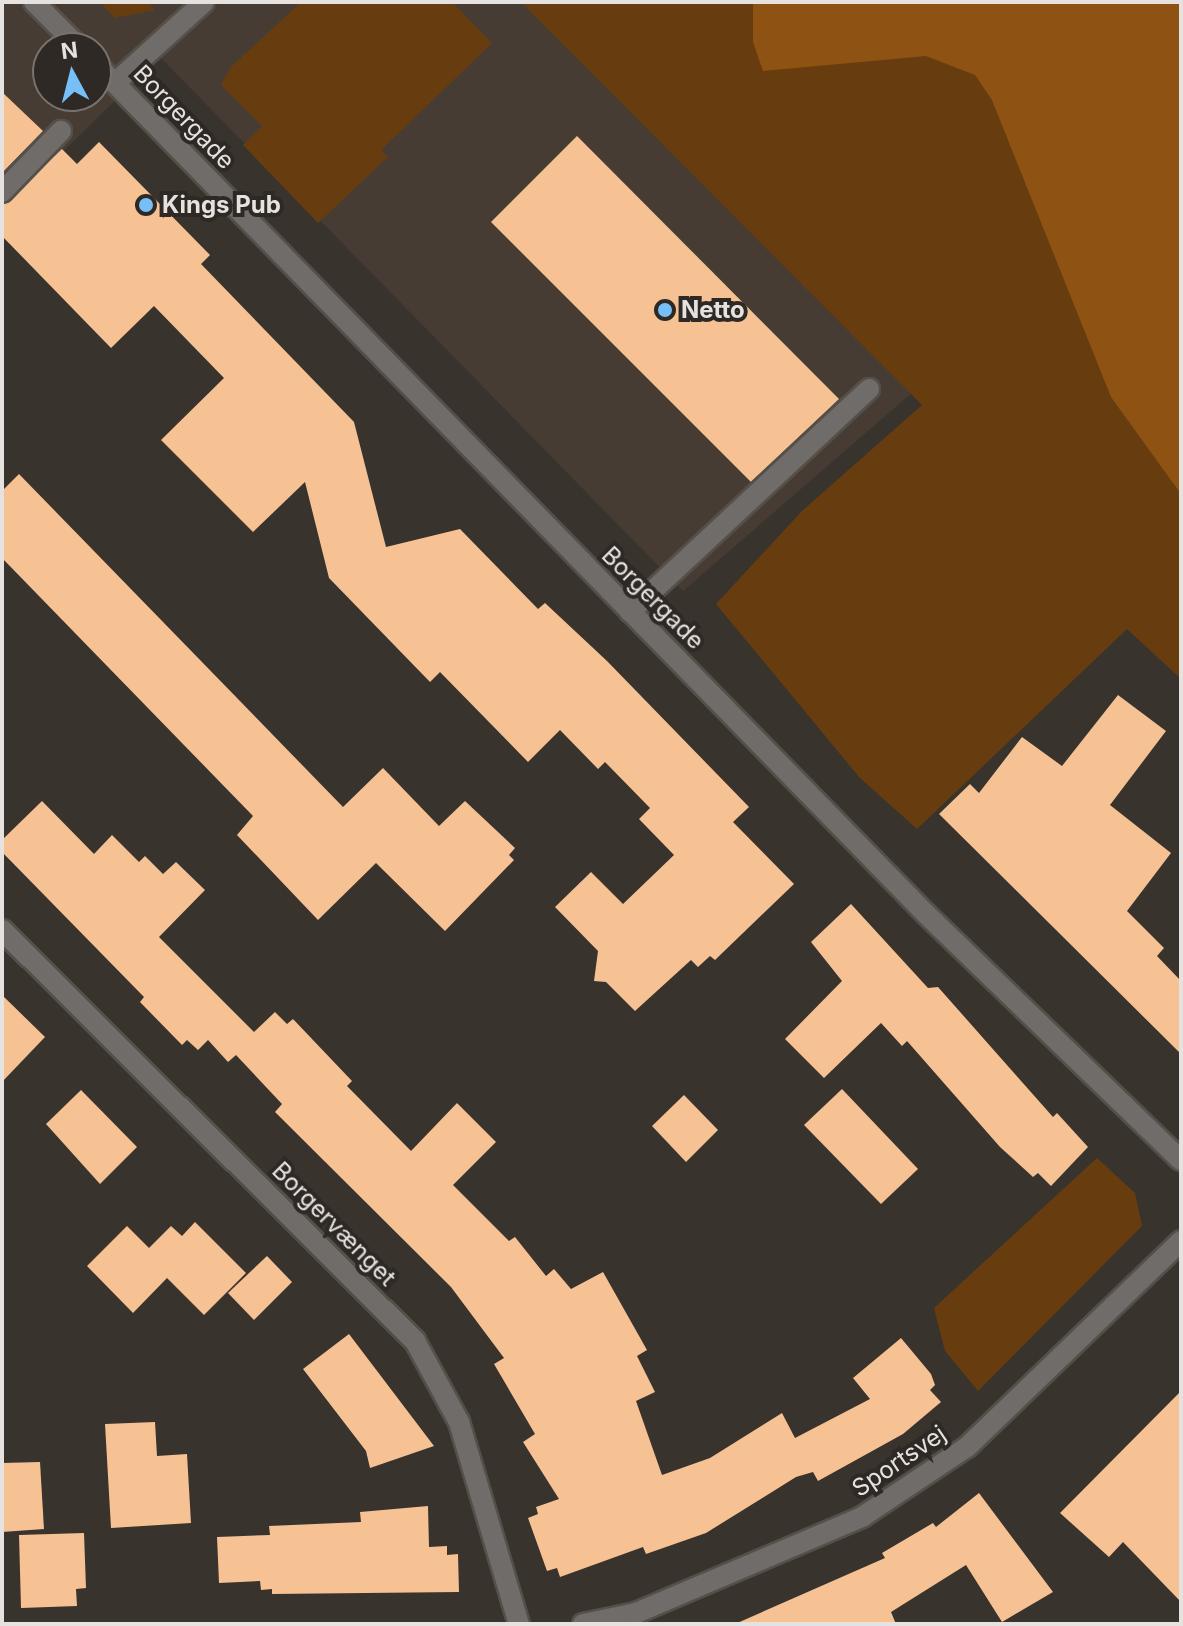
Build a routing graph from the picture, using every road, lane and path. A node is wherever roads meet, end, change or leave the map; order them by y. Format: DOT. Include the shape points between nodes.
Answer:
graph roads {
  1 [pos="34,2"];
  2 [pos="204,2"];
  3 [pos="64,32"];
  4 [pos="112,80"];
  5 [pos="115,83"];
  6 [pos="61,131"];
  7 [pos="2,192"];
  8 [pos="869,389"];
  9 [pos="630,612"];
  10 [pos="2,930"];
  11 [pos="1181,1160"];
  12 [pos="1181,1241"];
  13 [pos="519,1624"];
  14 [pos="583,1624"];
  1 -- 3 [label="street"];
  2 -- 5 [label="street"];
  4 -- 5 [label="street, Borgergade"];
  5 -- 9 [label="street, Borgergade"];
  6 -- 7 [label="street"];
  8 -- 9 [label="street"];
  9 -- 11 [label="street, Borgergade" via="926,914"];
  10 -- 13 [label="street, Borgervænget" via="415,1341 459,1422"];
  12 -- 14 [label="street, Sportsvej" via="967,1447 862,1517 649,1608"];
}
